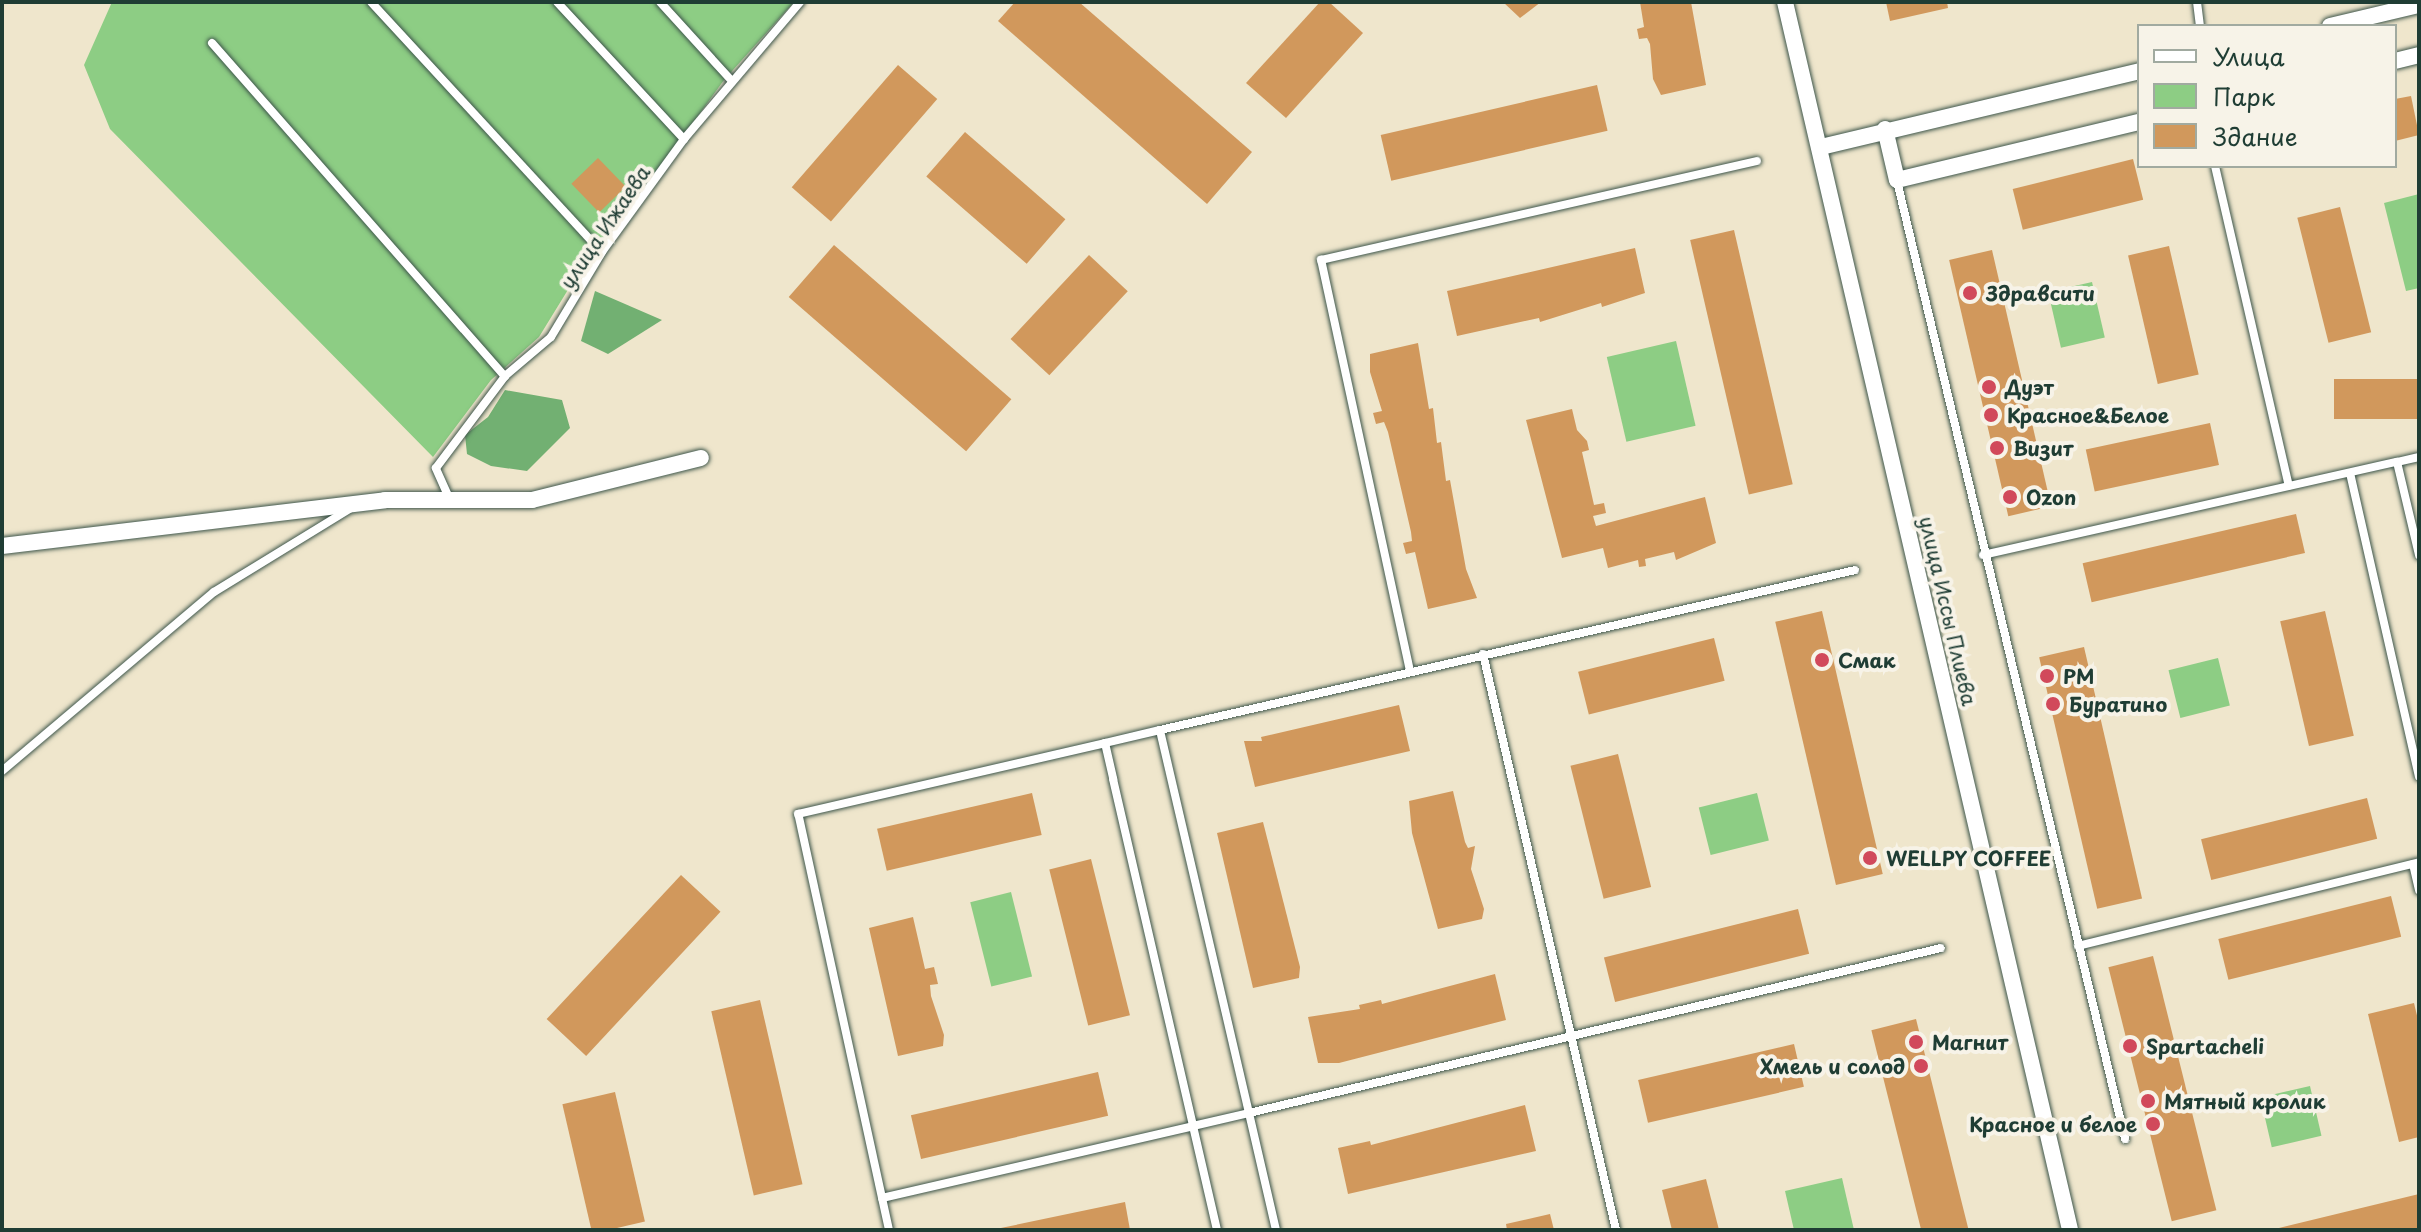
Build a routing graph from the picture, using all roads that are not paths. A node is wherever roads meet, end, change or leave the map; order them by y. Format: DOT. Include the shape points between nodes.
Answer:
graph roads {
  1 [pos="371,2"];
  2 [pos="557,2"];
  3 [pos="660,2"];
  4 [pos="800,2"];
  5 [pos="1785,2"];
  6 [pos="2197,2"];
  7 [pos="2419,5"];
  8 [pos="2200,24"];
  9 [pos="2338,24"];
  10 [pos="212,43"];
  11 [pos="2419,55"];
  12 [pos="2397,60"];
  13 [pos="2137,71"];
  14 [pos="730,79"];
  15 [pos="2137,122"];
  16 [pos="1885,129"];
  17 [pos="684,139"];
  18 [pos="1821,147"];
  19 [pos="1757,161"];
  20 [pos="2215,168"];
  21 [pos="1897,180"];
  22 [pos="602,252"];
  23 [pos="505,376"];
  24 [pos="2419,457"];
  25 [pos="701,458"];
  26 [pos="2397,462"];
  27 [pos="2350,473"];
  28 [pos="2289,486"];
  29 [pos="450,501"];
  30 [pos="356,505"];
  31 [pos="2,546"];
  32 [pos="1983,555"];
  33 [pos="2419,555"];
  34 [pos="1855,570"];
  35 [pos="1483,654"];
  36 [pos="1410,671"];
  37 [pos="1160,730"];
  38 [pos="1105,743"];
  39 [pos="2,771"];
  40 [pos="2419,776"];
  41 [pos="2416,863"];
  42 [pos="2419,890"];
  43 [pos="2078,946"];
  44 [pos="1941,948"];
  45 [pos="1571,1037"];
  46 [pos="1249,1113"];
  47 [pos="1193,1126"];
  48 [pos="2125,1139"];
  49 [pos="882,1198"];
  50 [pos="889,1230"];
  51 [pos="1217,1230"];
  52 [pos="1276,1230"];
  53 [pos="1616,1230"];
  54 [pos="2070,1230"];
  1 -- 22 [label="lane"];
  2 -- 17 [label="lane"];
  3 -- 14 [label="lane"];
  4 -- 14 [label="lane, улица Ижаева"];
  5 -- 18 [label="street, улица Иссы Плиева"];
  6 -- 8 [label="lane"];
  7 -- 9 [label="street"];
  10 -- 23 [label="lane"];
  11 -- 12 [label="street"];
  13 -- 16 [label="street"];
  14 -- 17 [label="lane, улица Ижаева"];
  15 -- 21 [label="street"];
  16 -- 18 [label="street"];
  16 -- 21 [label="street"];
  17 -- 22 [label="lane, улица Ижаева"];
  18 -- 54 [label="street, улица Иссы Плиева"];
  19 -- 36 [label="lane" via="1321,260"];
  20 -- 28 [label="lane"];
  21 -- 32 [label="lane"];
  22 -- 23 [label="lane, улица Ижаева" via="551,337"];
  23 -- 29 [label="lane, улица Ижаева" via="436,468"];
  24 -- 26 [label="lane"];
  25 -- 29 [label="street" via="532,500"];
  26 -- 27 [label="lane"];
  26 -- 33 [label="lane"];
  27 -- 28 [label="lane"];
  27 -- 40 [label="lane"];
  28 -- 32 [label="lane"];
  29 -- 30 [label="street"];
  30 -- 31 [label="street"];
  30 -- 39 [label="lane" via="214,592"];
  32 -- 43 [label="lane"];
  34 -- 35 [label="lane"];
  35 -- 36 [label="lane"];
  35 -- 45 [label="lane"];
  36 -- 37 [label="lane"];
  37 -- 38 [label="lane"];
  37 -- 46 [label="lane"];
  38 -- 47 [label="lane"];
  38 -- 49 [label="lane" via="798,814"];
  41 -- 42 [label="lane"];
  41 -- 43 [label="lane"];
  43 -- 48 [label="lane"];
  44 -- 45 [label="lane"];
  45 -- 46 [label="lane"];
  45 -- 53 [label="lane"];
  46 -- 47 [label="lane"];
  46 -- 52 [label="lane"];
  47 -- 49 [label="lane"];
  47 -- 51 [label="lane"];
  49 -- 50 [label="lane"];
}
